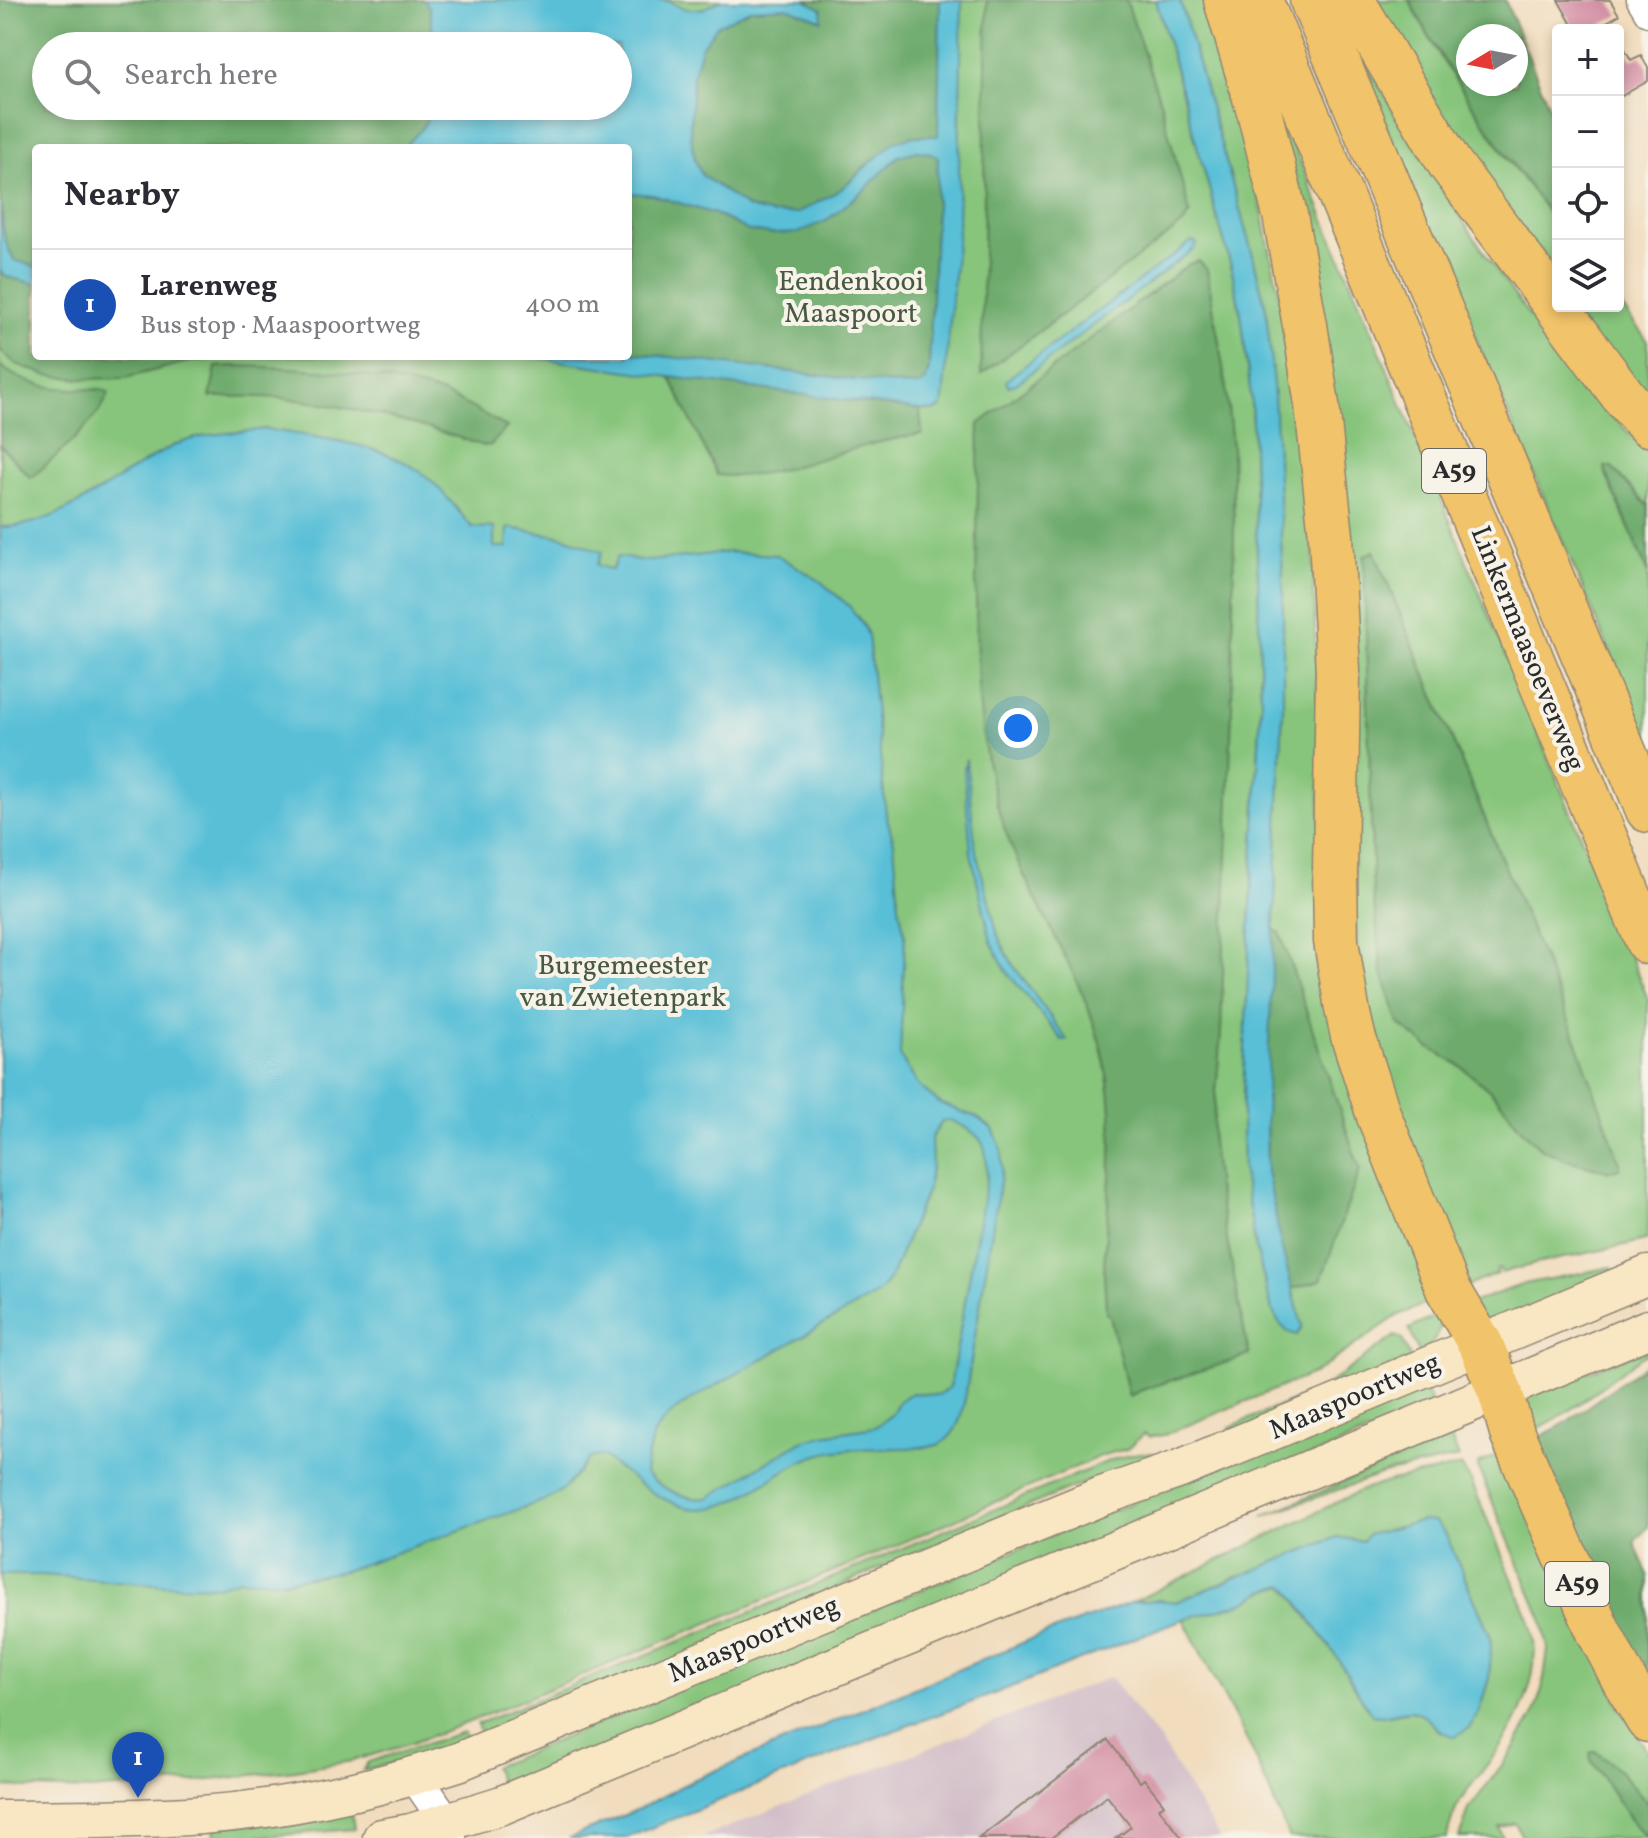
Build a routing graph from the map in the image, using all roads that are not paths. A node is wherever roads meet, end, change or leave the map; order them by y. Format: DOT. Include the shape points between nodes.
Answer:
graph roads {
  1 [pos="1226,0"];
  2 [pos="1260,0"];
  3 [pos="1312,0"];
  4 [pos="1352,0"];
  5 [pos="1640,0"];
  6 [pos="1648,13"];
  7 [pos="1648,424"];
  8 [pos="1648,810"];
  9 [pos="1648,942"];
  10 [pos="1648,1275"];
  11 [pos="1648,1329"];
  12 [pos="1481,1345"];
  13 [pos="1500,1391"];
  14 [pos="1648,1720"];
  15 [pos="415,1776"];
  16 [pos="0,1820"];
  17 [pos="449,1831"];
  18 [pos="401,1836"];
  1 -- 12 [label="highway" via="1285,215 1326,480 1338,671 1336,941 1347,1009 1369,1089 1414,1207 1448,1289"];
  2 -- 9 [label="highway, Linkermaasoeverweg / A59"];
  3 -- 8 [label="highway, Linkermaasoeverweg / A59"];
  4 -- 7 [label="highway" via="1450,164"];
  5 -- 6 [label="street"];
  10 -- 12 [label="main road, Maaspoortweg"];
  11 -- 13 [label="main road, Maaspoortweg"];
  12 -- 13 [label="highway"];
  12 -- 15 [label="main road, Maaspoortweg"];
  13 -- 14 [label="highway, A59" via="1513,1436 1598,1630"];
  13 -- 17 [label="main road, Maaspoortweg"];
  15 -- 16 [label="main road, Maaspoortweg" via="253,1810"];
  15 -- 17 [label="street"];
  15 -- 18 [label="street"];
  17 -- 18 [label="main road, Maaspoortweg"];
}
